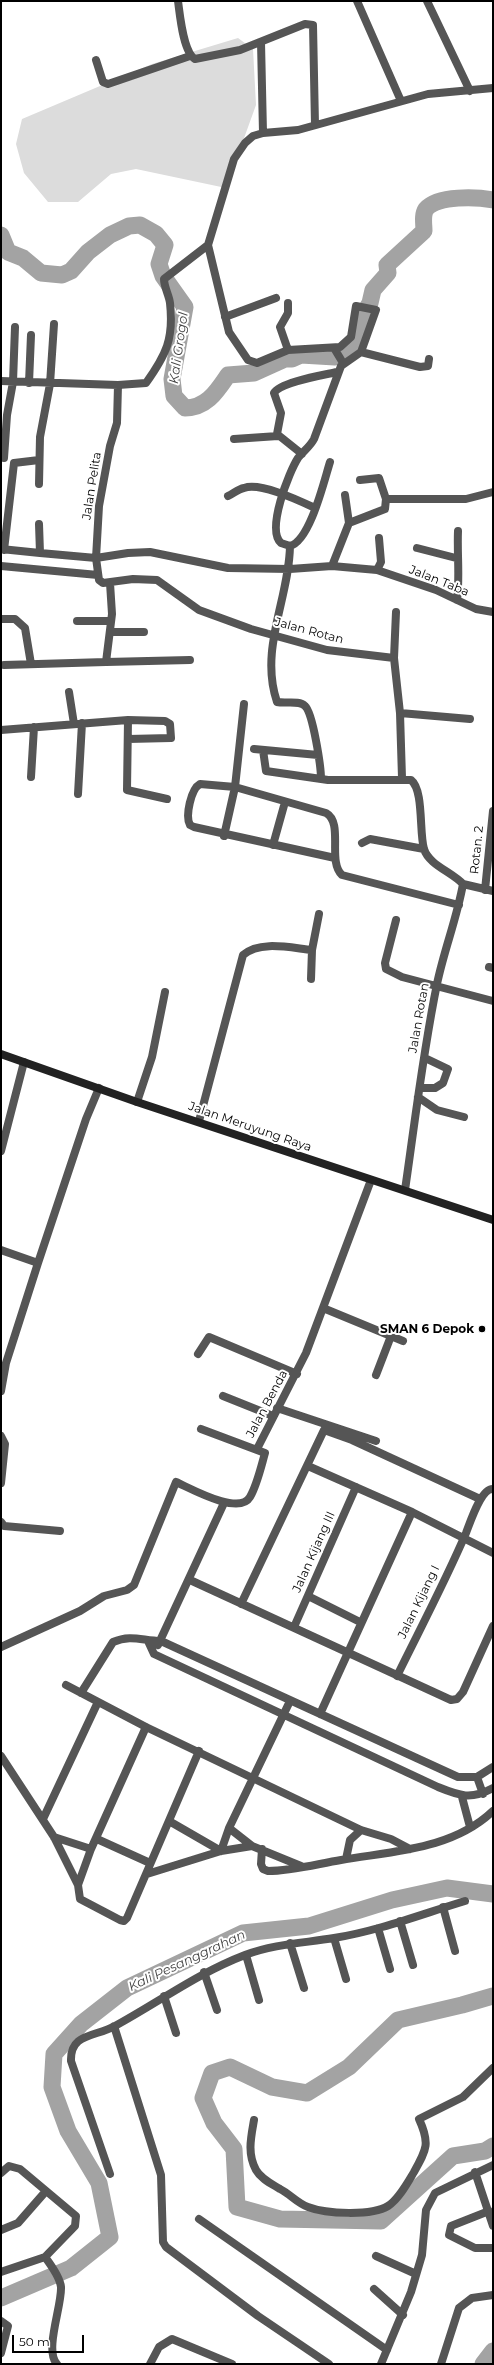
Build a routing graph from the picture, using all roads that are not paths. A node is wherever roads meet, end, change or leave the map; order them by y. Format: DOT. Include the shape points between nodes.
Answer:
graph roads {
  1 [pos="178,1"];
  2 [pos="357,1"];
  3 [pos="428,1"];
  4 [pos="261,42"];
  5 [pos="190,56"];
  6 [pos="96,60"];
  7 [pos="493,88"];
  8 [pos="470,91"];
  9 [pos="401,101"];
  10 [pos="315,125"];
  11 [pos="263,133"];
  12 [pos="208,245"];
  13 [pos="276,298"];
  14 [pos="288,303"];
  15 [pos="225,317"];
  16 [pos="54,324"];
  17 [pos="15,327"];
  18 [pos="31,335"];
  19 [pos="288,350"];
  20 [pos="361,352"];
  21 [pos="339,357"];
  22 [pos="429,359"];
  23 [pos="337,372"];
  24 [pos="1,381"];
  25 [pos="14,382"];
  26 [pos="29,383"];
  27 [pos="50,384"];
  28 [pos="118,385"];
  29 [pos="278,436"];
  30 [pos="234,439"];
  31 [pos="302,454"];
  32 [pos="4,458"];
  33 [pos="39,460"];
  34 [pos="330,462"];
  35 [pos="360,480"];
  36 [pos="39,484"];
  37 [pos="493,492"];
  38 [pos="281,494"];
  39 [pos="345,495"];
  40 [pos="228,496"];
  41 [pos="386,499"];
  42 [pos="315,508"];
  43 [pos="349,522"];
  44 [pos="39,524"];
  45 [pos="458,531"];
  46 [pos="379,538"];
  47 [pos="290,546"];
  48 [pos="417,548"];
  49 [pos="3,549"];
  50 [pos="40,553"];
  51 [pos="96,558"];
  52 [pos="456,558"];
  53 [pos="1,566"];
  54 [pos="332,566"];
  55 [pos="290,569"];
  56 [pos="377,570"];
  57 [pos="98,575"];
  58 [pos="110,583"];
  59 [pos="457,600"];
  60 [pos="396,612"];
  61 [pos="493,612"];
  62 [pos="1,619"];
  63 [pos="77,621"];
  64 [pos="111,621"];
  65 [pos="110,632"];
  66 [pos="144,632"];
  67 [pos="275,634"];
  68 [pos="394,658"];
  69 [pos="190,660"];
  70 [pos="106,662"];
  71 [pos="31,664"];
  72 [pos="4,665"];
  73 [pos="69,692"];
  74 [pos="244,704"];
  75 [pos="400,713"];
  76 [pos="470,719"];
  77 [pos="128,720"];
  78 [pos="78,724"];
  79 [pos="34,727"];
  80 [pos="1,730"];
  81 [pos="128,739"];
  82 [pos="254,749"];
  83 [pos="263,750"];
  84 [pos="318,755"];
  85 [pos="31,777"];
  86 [pos="402,778"];
  87 [pos="321,779"];
  88 [pos="235,787"];
  89 [pos="78,794"];
  90 [pos="167,799"];
  91 [pos="285,802"];
  92 [pos="493,812"];
  93 [pos="224,836"];
  94 [pos="362,843"];
  95 [pos="273,845"];
  96 [pos="424,849"];
  97 [pos="335,858"];
  98 [pos="463,884"];
  99 [pos="489,891"];
  100 [pos="459,905"];
  101 [pos="319,914"];
  102 [pos="396,920"];
  103 [pos="312,950"];
  104 [pos="311,979"];
  105 [pos="437,986"];
  106 [pos="165,992"];
  107 [pos="493,1001"];
  108 [pos="1,1054"];
  109 [pos="425,1058"];
  110 [pos="24,1062"];
  111 [pos="99,1088"];
  112 [pos="420,1088"];
  113 [pos="418,1097"];
  114 [pos="137,1102"];
  115 [pos="464,1117"];
  116 [pos="199,1121"];
  117 [pos="1,1151"];
  118 [pos="371,1180"];
  119 [pos="405,1190"];
  120 [pos="493,1220"];
  121 [pos="1,1250"];
  122 [pos="38,1263"];
  123 [pos="324,1308"];
  124 [pos="391,1336"];
  125 [pos="403,1341"];
  126 [pos="198,1354"];
  127 [pos="297,1374"];
  128 [pos="376,1375"];
  129 [pos="1,1391"];
  130 [pos="223,1396"];
  131 [pos="277,1408"];
  132 [pos="273,1416"];
  133 [pos="201,1429"];
  134 [pos="1,1436"];
  135 [pos="376,1441"];
  136 [pos="257,1449"];
  137 [pos="308,1466"];
  138 [pos="1,1483"];
  139 [pos="356,1487"];
  140 [pos="493,1489"];
  141 [pos="480,1499"];
  142 [pos="224,1503"];
  143 [pos="412,1512"];
  144 [pos="1,1522"];
  145 [pos="60,1531"];
  146 [pos="463,1539"];
  147 [pos="493,1553"];
  148 [pos="190,1580"];
  149 [pos="308,1596"];
  150 [pos="241,1604"];
  151 [pos="360,1622"];
  152 [pos="493,1626"];
  153 [pos="294,1627"];
  154 [pos="148,1641"];
  155 [pos="160,1641"];
  156 [pos="1,1647"];
  157 [pos="347,1652"];
  158 [pos="154,1654"];
  159 [pos="397,1676"];
  160 [pos="66,1685"];
  161 [pos="81,1693"];
  162 [pos="290,1701"];
  163 [pos="98,1704"];
  164 [pos="320,1714"];
  165 [pos="284,1715"];
  166 [pos="146,1727"];
  167 [pos="199,1751"];
  168 [pos="1,1756"];
  169 [pos="493,1767"];
  170 [pos="476,1777"];
  171 [pos="254,1778"];
  172 [pos="493,1788"];
  173 [pos="483,1794"];
  174 [pos="462,1797"];
  175 [pos="493,1811"];
  176 [pos="43,1819"];
  177 [pos="169,1821"];
  178 [pos="470,1827"];
  179 [pos="230,1828"];
  180 [pos="361,1830"];
  181 [pos="54,1837"];
  182 [pos="97,1839"];
  183 [pos="252,1846"];
  184 [pos="262,1848"];
  185 [pos="91,1849"];
  186 [pos="410,1849"];
  187 [pos="221,1851"];
  188 [pos="346,1859"];
  189 [pos="150,1863"];
  190 [pos="301,1866"];
  191 [pos="147,1874"];
  192 [pos="78,1885"];
  193 [pos="465,1901"];
  194 [pos="443,1908"];
  195 [pos="400,1921"];
  196 [pos="378,1928"];
  197 [pos="334,1938"];
  198 [pos="290,1943"];
  199 [pos="455,1951"];
  200 [pos="246,1955"];
  201 [pos="413,1965"];
  202 [pos="390,1969"];
  203 [pos="204,1972"];
  204 [pos="346,1979"];
  205 [pos="304,1988"];
  206 [pos="164,1996"];
  207 [pos="259,2000"];
  208 [pos="217,2010"];
  209 [pos="114,2026"];
  210 [pos="176,2033"];
  211 [pos="493,2068"];
  212 [pos="254,2120"];
  213 [pos="493,2165"];
  214 [pos="476,2172"];
  215 [pos="1,2173"];
  216 [pos="110,2174"];
  217 [pos="46,2191"];
  218 [pos="489,2211"];
  219 [pos="199,2219"];
  220 [pos="493,2226"];
  221 [pos="1,2230"];
  222 [pos="493,2248"];
  223 [pos="376,2256"];
  224 [pos="45,2257"];
  225 [pos="1,2272"];
  226 [pos="416,2274"];
  227 [pos="374,2289"];
  228 [pos="493,2295"];
  229 [pos="403,2315"];
  230 [pos="1,2320"];
  231 [pos="387,2350"];
  232 [pos="1,2353"];
  233 [pos="215,2360"];
  234 [pos="58,2364"];
  235 [pos="150,2364"];
  236 [pos="232,2364"];
  237 [pos="329,2364"];
  238 [pos="381,2364"];
  239 [pos="441,2364"];
  1 -- 5 [label="street"];
  2 -- 9 [label="street"];
  3 -- 8 [label="street"];
  4 -- 5 [label="street" via="204,59"];
  4 -- 10 [label="street" via="304,24 313,25"];
  4 -- 11 [label="street"];
  5 -- 6 [label="street" via="108,84 103,82"];
  7 -- 8 [label="street"];
  8 -- 9 [label="street" via="428,94"];
  9 -- 10 [label="street"];
  10 -- 11 [label="street" via="290,132"];
  11 -- 12 [label="street" via="253,136 245,143 234,159"];
  12 -- 15 [label="street"];
  12 -- 28 [label="street" via="164,279 171,317 163,359 146,383"];
  13 -- 15 [label="street"];
  14 -- 19 [label="street" via="288,313 280,327"];
  15 -- 19 [label="street" via="228,332 251,362 264,361"];
  16 -- 27 [label="street"];
  17 -- 25 [label="street"];
  18 -- 26 [label="street"];
  19 -- 21 [label="street" via="312,347"];
  20 -- 21 [label="street"];
  20 -- 21 [label="street" via="376,312 372,308 360,305 355,307 351,337 340,347"];
  20 -- 22 [label="street" via="420,367 428,366"];
  21 -- 23 [label="street"];
  23 -- 29 [label="street" via="275,390 281,413"];
  23 -- 31 [label="street" via="314,439"];
  24 -- 25 [label="street"];
  25 -- 26 [label="street"];
  25 -- 32 [label="street" via="7,415"];
  26 -- 27 [label="street"];
  27 -- 28 [label="street"];
  27 -- 33 [label="street" via="40,437"];
  28 -- 51 [label="street, Jalan Pelita" via="117,423 111,441 99,506"];
  29 -- 30 [label="street"];
  29 -- 31 [label="street"];
  31 -- 38 [label="street"];
  33 -- 36 [label="street"];
  33 -- 49 [label="street" via="14,462"];
  34 -- 42 [label="street"];
  35 -- 41 [label="street" via="379,478"];
  37 -- 41 [label="street" via="481,497 450,500"];
  38 -- 40 [label="street" via="247,487"];
  38 -- 42 [label="street"];
  38 -- 47 [label="street" via="277,537 281,543"];
  39 -- 43 [label="street"];
  41 -- 43 [label="street" via="384,511"];
  42 -- 47 [label="street" via="301,539"];
  43 -- 54 [label="street"];
  44 -- 50 [label="street"];
  45 -- 52 [label="street"];
  46 -- 56 [label="street" via="381,562"];
  47 -- 55 [label="street"];
  48 -- 52 [label="street"];
  49 -- 50 [label="street, Jalan Taba"];
  50 -- 51 [label="street, Jalan Taba"];
  51 -- 55 [label="street, Jalan Taba" via="150,552 228,568"];
  51 -- 57 [label="street, Jalan Pelita"];
  52 -- 59 [label="street" via="460,574"];
  53 -- 57 [label="street"];
  54 -- 55 [label="street, Jalan Taba"];
  54 -- 56 [label="street, Jalan Taba"];
  55 -- 67 [label="street"];
  56 -- 59 [label="street, Jalan Taba" via="429,587"];
  57 -- 58 [label="street" via="101,582"];
  58 -- 64 [label="street"];
  58 -- 67 [label="street, Jalan Rotan" via="133,579 157,580 199,610 251,629"];
  59 -- 61 [label="street, Jalan Taba" via="476,609"];
  60 -- 68 [label="street"];
  62 -- 71 [label="street" via="15,619 25,628"];
  63 -- 64 [label="street"];
  64 -- 65 [label="street"];
  65 -- 66 [label="street"];
  65 -- 70 [label="street"];
  67 -- 68 [label="street, Jalan Rotan" via="328,650"];
  67 -- 84 [label="street" via="270,654 277,701 306,707"];
  68 -- 75 [label="street"];
  69 -- 70 [label="street"];
  70 -- 71 [label="street"];
  71 -- 72 [label="street"];
  73 -- 78 [label="street"];
  74 -- 88 [label="street"];
  75 -- 76 [label="street"];
  75 -- 86 [label="street"];
  77 -- 78 [label="street"];
  77 -- 81 [label="street"];
  77 -- 81 [label="street" via="167,721 172,736"];
  78 -- 79 [label="street"];
  78 -- 89 [label="street"];
  79 -- 80 [label="street"];
  79 -- 85 [label="street"];
  81 -- 90 [label="street" via="127,790"];
  82 -- 83 [label="street"];
  83 -- 84 [label="street"];
  83 -- 87 [label="street" via="266,771"];
  84 -- 87 [label="street"];
  86 -- 87 [label="street"];
  86 -- 96 [label="street" via="414,782"];
  88 -- 91 [label="street"];
  88 -- 93 [label="street"];
  88 -- 93 [label="street" via="200,784 193,791 188,820 190,825"];
  91 -- 95 [label="street"];
  91 -- 97 [label="street" via="330,816 334,822"];
  92 -- 99 [label="street, Rotan. 2"];
  93 -- 95 [label="street"];
  94 -- 96 [label="street" via="370,839"];
  95 -- 97 [label="street"];
  96 -- 98 [label="street" via="432,861"];
  97 -- 100 [label="street" via="338,871 342,874"];
  98 -- 99 [label="street"];
  98 -- 100 [label="street, Jalan Rotan"];
  100 -- 105 [label="street, Jalan Rotan" via="445,946"];
  101 -- 103 [label="street"];
  102 -- 105 [label="street" via="385,963 386,969 402,977"];
  103 -- 104 [label="street"];
  103 -- 116 [label="street" via="269,946 250,948 243,955"];
  105 -- 107 [label="street"];
  105 -- 109 [label="street, Jalan Rotan"];
  106 -- 114 [label="street" via="152,1057"];
  108 -- 110 [label="main road, Jalan Meruyung Raya"];
  109 -- 112 [label="street, Jalan Rotan"];
  109 -- 112 [label="street" via="448,1069 443,1083 435,1088"];
  110 -- 111 [label="main road, Jalan Meruyung Raya"];
  110 -- 117 [label="street"];
  111 -- 114 [label="main road, Jalan Meruyung Raya"];
  111 -- 122 [label="street" via="86,1119"];
  112 -- 113 [label="street, Jalan Rotan"];
  113 -- 115 [label="street" via="436,1110"];
  113 -- 119 [label="street, Jalan Rotan"];
  114 -- 116 [label="main road, Jalan Meruyung Raya"];
  116 -- 118 [label="main road, Jalan Meruyung Raya"];
  118 -- 119 [label="main road, Jalan Meruyung Raya"];
  118 -- 123 [label="street, Jalan Benda"];
  119 -- 120 [label="main road, Jalan Meruyung Raya"];
  121 -- 122 [label="street"];
  122 -- 129 [label="street" via="6,1363"];
  123 -- 124 [label="street"];
  123 -- 127 [label="street, Jalan Benda"];
  124 -- 125 [label="street"];
  124 -- 128 [label="street"];
  126 -- 127 [label="street" via="209,1337"];
  127 -- 131 [label="street, Jalan Benda"];
  130 -- 132 [label="street"];
  131 -- 132 [label="street, Jalan Benda"];
  131 -- 135 [label="street"];
  132 -- 136 [label="street, Jalan Benda"];
  133 -- 136 [label="street"];
  134 -- 138 [label="street" via="5,1444"];
  136 -- 142 [label="street, Jalan Benda" via="266,1453 250,1498 243,1503"];
  137 -- 139 [label="street"];
  137 -- 141 [label="street" via="324,1430 352,1440"];
  137 -- 150 [label="street"];
  139 -- 143 [label="street"];
  139 -- 149 [label="street, Jalan Kijang III"];
  140 -- 141 [label="street" via="486,1491"];
  141 -- 146 [label="street, Jalan Kijang I"];
  142 -- 148 [label="street"];
  142 -- 156 [label="street, Jalan Benda" via="176,1482 134,1584 127,1590 104,1596 80,1611"];
  143 -- 146 [label="street"];
  143 -- 151 [label="street"];
  144 -- 145 [label="street" via="4,1526"];
  146 -- 147 [label="street"];
  146 -- 159 [label="street, Jalan Kijang I"];
  148 -- 150 [label="street"];
  148 -- 155 [label="street"];
  149 -- 151 [label="street"];
  149 -- 153 [label="street, Jalan Kijang III"];
  150 -- 153 [label="street"];
  151 -- 157 [label="street"];
  152 -- 159 [label="street" via="463,1692 457,1699 451,1700"];
  153 -- 157 [label="street"];
  154 -- 155 [label="street"];
  154 -- 158 [label="street"];
  154 -- 161 [label="street" via="132,1637 113,1642"];
  155 -- 158 [label="street"];
  155 -- 162 [label="street"];
  157 -- 159 [label="street"];
  157 -- 164 [label="street"];
  158 -- 165 [label="street"];
  160 -- 161 [label="street"];
  161 -- 163 [label="street"];
  162 -- 164 [label="street"];
  162 -- 165 [label="street"];
  163 -- 166 [label="street"];
  163 -- 176 [label="street"];
  164 -- 170 [label="street" via="443,1772 458,1777"];
  165 -- 171 [label="street"];
  165 -- 174 [label="street"];
  166 -- 167 [label="street"];
  166 -- 182 [label="street"];
  167 -- 171 [label="street"];
  167 -- 177 [label="street"];
  168 -- 176 [label="street"];
  169 -- 170 [label="street"];
  170 -- 173 [label="street"];
  171 -- 179 [label="street"];
  171 -- 180 [label="street"];
  172 -- 173 [label="street"];
  173 -- 174 [label="street"];
  174 -- 178 [label="street"];
  175 -- 178 [label="street"];
  176 -- 181 [label="street"];
  177 -- 187 [label="street"];
  177 -- 189 [label="street"];
  178 -- 186 [label="street" via="428,1846"];
  179 -- 183 [label="street"];
  179 -- 187 [label="street"];
  180 -- 186 [label="street" via="391,1839"];
  180 -- 188 [label="street" via="350,1840"];
  181 -- 185 [label="street"];
  181 -- 192 [label="street"];
  182 -- 185 [label="street"];
  182 -- 189 [label="street"];
  183 -- 184 [label="street"];
  183 -- 187 [label="street"];
  184 -- 190 [label="street"];
  184 -- 190 [label="street" via="263,1869 277,1871"];
  185 -- 192 [label="street"];
  186 -- 188 [label="street"];
  187 -- 191 [label="street"];
  188 -- 190 [label="street"];
  189 -- 191 [label="street"];
  191 -- 192 [label="street" via="128,1918 124,1921 80,1899"];
  193 -- 194 [label="street"];
  194 -- 195 [label="street"];
  194 -- 199 [label="street"];
  195 -- 196 [label="street"];
  195 -- 201 [label="street"];
  196 -- 197 [label="street"];
  196 -- 202 [label="street"];
  197 -- 198 [label="street"];
  197 -- 204 [label="street"];
  198 -- 200 [label="street"];
  198 -- 205 [label="street"];
  200 -- 203 [label="street"];
  200 -- 207 [label="street"];
  203 -- 206 [label="street"];
  203 -- 208 [label="street"];
  206 -- 209 [label="street"];
  206 -- 210 [label="street"];
  209 -- 216 [label="street" via="75,2042 71,2050 71,2061"];
  209 -- 237 [label="street" via="161,2175 163,2242 166,2247"];
  211 -- 212 [label="street" via="462,2097 419,2119 426,2136 425,2153 390,2205 379,2210 361,2212 309,2208 268,2182 256,2171 251,2156 250,2143"];
  213 -- 214 [label="street"];
  214 -- 218 [label="street"];
  214 -- 226 [label="street" via="430,2198 426,2210 422,2255"];
  215 -- 217 [label="street" via="9,2166 20,2168"];
  217 -- 221 [label="street" via="18,2222"];
  217 -- 224 [label="street" via="72,2212 76,2220 75,2226"];
  218 -- 220 [label="street"];
  218 -- 222 [label="street" via="451,2226 449,2235 475,2248"];
  219 -- 231 [label="street"];
  223 -- 226 [label="street"];
  224 -- 225 [label="street"];
  224 -- 234 [label="street" via="61,2286 52,2352"];
  226 -- 229 [label="street"];
  227 -- 229 [label="street"];
  228 -- 239 [label="street" via="472,2298 459,2308"];
  229 -- 231 [label="street"];
  230 -- 232 [label="street" via="8,2326"];
  231 -- 238 [label="street"];
  233 -- 235 [label="street" via="172,2339 159,2347"];
  233 -- 236 [label="street"];
}
